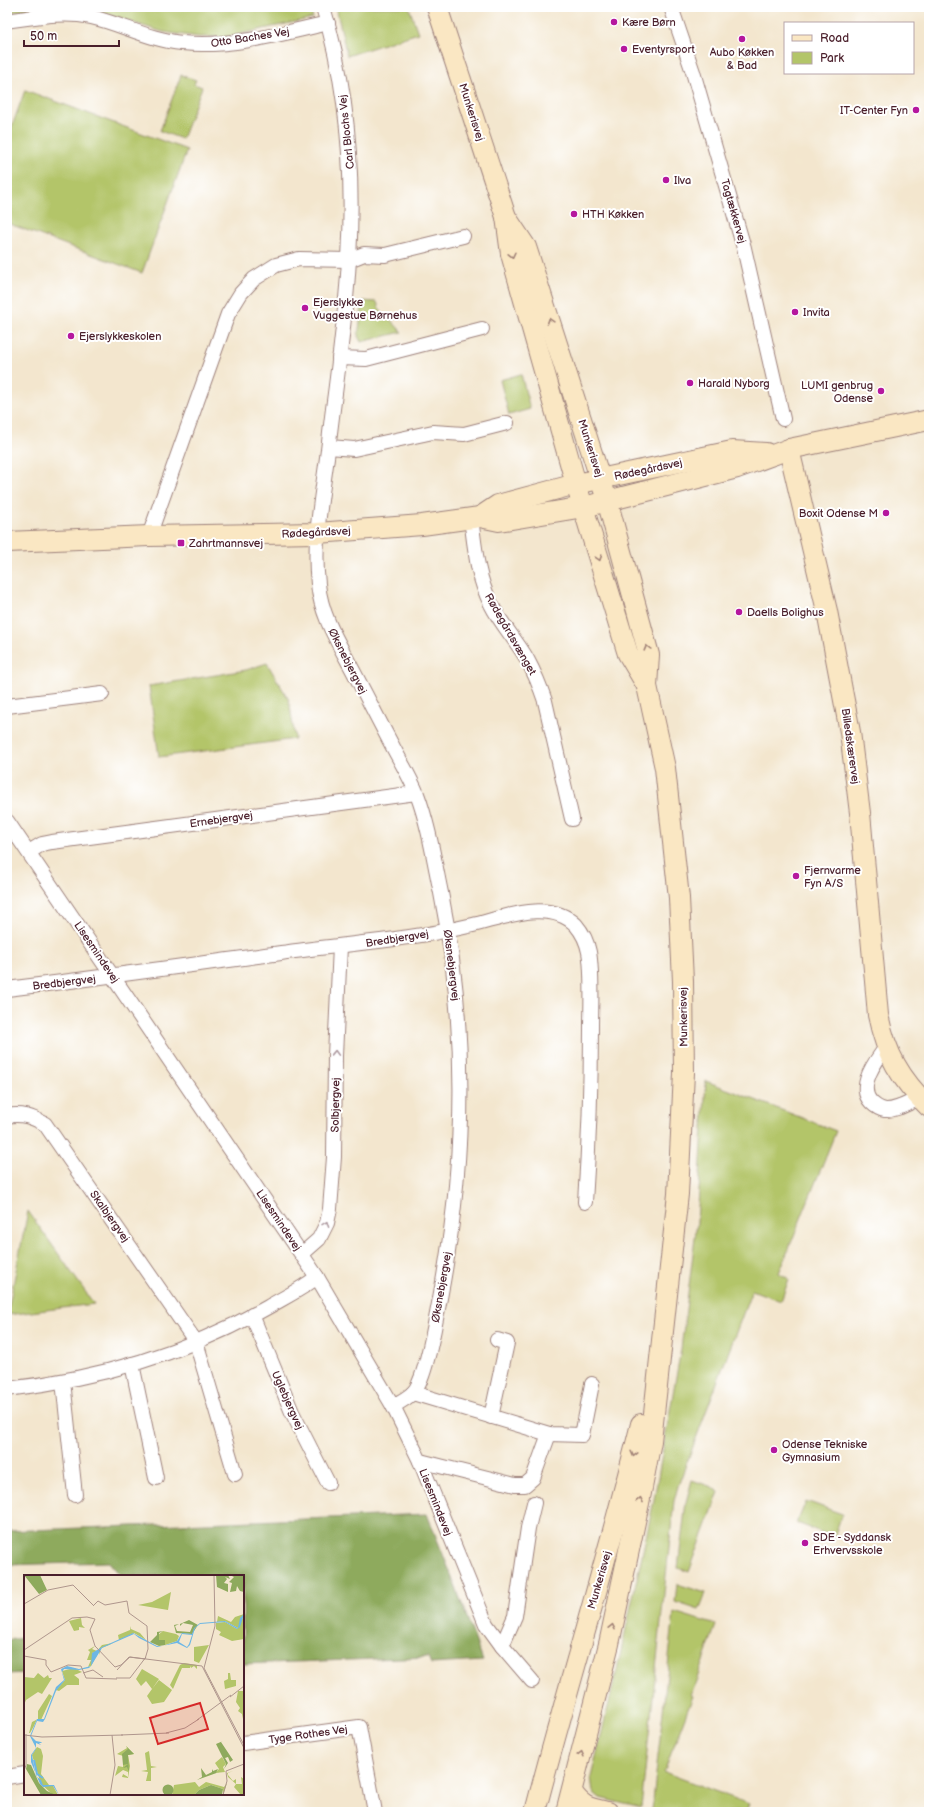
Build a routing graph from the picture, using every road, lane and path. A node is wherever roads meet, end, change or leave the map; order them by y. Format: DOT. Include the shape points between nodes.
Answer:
graph roads {
  1 [pos="323,7"];
  2 [pos="437,7"];
  3 [pos="671,7"];
  4 [pos="7,21"];
  5 [pos="328,23"];
  6 [pos="506,217"];
  7 [pos="463,236"];
  8 [pos="349,260"];
  9 [pos="482,329"];
  10 [pos="339,358"];
  11 [pos="783,419"];
  12 [pos="929,420"];
  13 [pos="507,423"];
  14 [pos="329,447"];
  15 [pos="781,451"];
  16 [pos="592,493"];
  17 [pos="480,518"];
  18 [pos="317,533"];
  19 [pos="149,536"];
  20 [pos="7,542"];
  21 [pos="647,686"];
  22 [pos="102,694"];
  23 [pos="7,706"];
  24 [pos="416,793"];
  25 [pos="572,819"];
  26 [pos="7,821"];
  27 [pos="28,852"];
  28 [pos="448,930"];
  29 [pos="340,946"];
  30 [pos="113,976"];
  31 [pos="7,989"];
  32 [pos="887,1046"];
  33 [pos="924,1102"];
  34 [pos="7,1116"];
  35 [pos="585,1202"];
  36 [pos="302,1254"];
  37 [pos="317,1277"];
  38 [pos="252,1315"];
  39 [pos="497,1340"];
  40 [pos="196,1342"];
  41 [pos="660,1348"];
  42 [pos="132,1364"];
  43 [pos="63,1381"];
  44 [pos="592,1384"];
  45 [pos="7,1389"];
  46 [pos="413,1393"];
  47 [pos="392,1406"];
  48 [pos="491,1417"];
  49 [pos="549,1434"];
  50 [pos="420,1461"];
  51 [pos="235,1474"];
  52 [pos="156,1478"];
  53 [pos="328,1483"];
  54 [pos="75,1495"];
  55 [pos="534,1503"];
  56 [pos="585,1628"];
  57 [pos="502,1646"];
  58 [pos="532,1681"];
  59 [pos="244,1744"];
  60 [pos="24,1774"];
  61 [pos="7,1777"];
  62 [pos="572,1792"];
  63 [pos="375,1812"];
  64 [pos="535,1812"];
  65 [pos="550,1812"];
  66 [pos="566,1812"];
  67 [pos="608,1812"];
  1 -- 5 [label="street, Carl Blochs Vej"];
  2 -- 6 [label="main road, Munkerisvej"];
  3 -- 11 [label="street, Tagtækkervej" via="693,72 744,248"];
  4 -- 5 [label="street, Otto Baches Vej" via="42,16 90,17 167,41 198,44 233,42"];
  5 -- 8 [label="street, Carl Blochs Vej" via="343,96 348,147"];
  6 -- 16 [label="main road, Munkerisvej, one-way" via="511,254 533,332"];
  16 -- 6 [label="main road, Munkerisvej, one-way" via="526,247"];
  7 -- 8 [label="street" via="385,256 364,254"];
  8 -- 10 [label="street, Carl Blochs Vej"];
  8 -- 19 [label="street" via="298,259 276,265 254,279 241,293 228,314"];
  9 -- 10 [label="street" via="366,359"];
  10 -- 14 [label="street, Carl Blochs Vej"];
  12 -- 15 [label="main road, Rødegårdsvej"];
  13 -- 14 [label="street" via="464,434 433,432 354,449"];
  14 -- 18 [label="street, Carl Blochs Vej"];
  15 -- 16 [label="main road, Rødegårdsvej" via="737,468"];
  15 -- 16 [label="main road, Rødegårdsvej" via="732,451"];
  15 -- 32 [label="main road, Billedskærervej" via="827,611 850,732 860,812 878,1015"];
  16 -- 17 [label="main road, Rødegårdsvej" via="498,505"];
  16 -- 21 [label="main road, Munkerisvej, one-way" via="628,654"];
  21 -- 16 [label="main road, Munkerisvej, one-way" via="649,655 640,622"];
  17 -- 18 [label="main road, Rødegårdsvej"];
  17 -- 25 [label="street, Rødegårdsvænget" via="476,558 484,587 500,620 526,658 540,687"];
  18 -- 19 [label="main road, Rødegårdsvej"];
  18 -- 24 [label="street, Øksnebjergvej" via="321,602 333,632"];
  19 -- 20 [label="main road, Rødegårdsvej"];
  21 -- 41 [label="main road, Munkerisvej" via="665,768 679,898 683,981 684,1073 678,1194"];
  22 -- 23 [label="street"];
  24 -- 27 [label="street, Ernebjergvej" via="52,842"];
  24 -- 28 [label="street, Øksnebjergvej" via="430,836"];
  26 -- 27 [label="street, Lisesmindevej"];
  27 -- 30 [label="street, Lisesmindevej"];
  28 -- 29 [label="street, Bredbjergvej"];
  28 -- 35 [label="street, Bredbjergvej" via="533,911 561,916 574,924 583,935 589,951 591,1003 591,1103"];
  28 -- 46 [label="street, Øksnebjergvej" via="457,995 460,1052 458,1166 438,1308 422,1374"];
  29 -- 30 [label="street, Bredbjergvej"];
  36 -- 29 [label="street, Solbjergvej, one-way" via="319,1239 330,1209 334,1157"];
  30 -- 31 [label="street, Bredbjergvej"];
  30 -- 36 [label="street, Lisesmindevej"];
  32 -- 33 [label="main road, Billedskærervej" via="899,1073"];
  32 -- 33 [label="street, Billedskærervej" via="875,1061 870,1073 867,1088 869,1100 874,1106 885,1110"];
  34 -- 40 [label="street, Skalbjergvej" via="32,1116 45,1124"];
  36 -- 37 [label="street, Lisesmindevej"];
  37 -- 38 [label="street"];
  37 -- 47 [label="street, Lisesmindevej"];
  38 -- 40 [label="street"];
  38 -- 53 [label="street, Uglebjergvej" via="292,1412"];
  39 -- 48 [label="street" via="507,1343"];
  40 -- 42 [label="street"];
  40 -- 51 [label="street"];
  41 -- 56 [label="main road, Munkerisvej, one-way" via="623,1497"];
  62 -- 41 [label="main road, Munkerisvej, one-way" via="609,1644 640,1503"];
  42 -- 43 [label="street"];
  42 -- 52 [label="street"];
  43 -- 45 [label="street"];
  43 -- 54 [label="street"];
  44 -- 49 [label="street" via="582,1435"];
  46 -- 47 [label="street"];
  46 -- 48 [label="street"];
  47 -- 50 [label="street, Lisesmindevej"];
  48 -- 49 [label="street"];
  49 -- 50 [label="street" via="533,1478 525,1485 515,1485"];
  50 -- 57 [label="street, Lisesmindevej" via="486,1624"];
  55 -- 57 [label="street" via="515,1616"];
  56 -- 64 [label="main road, Munkerisvej"];
  56 -- 65 [label="main road" via="586,1662"];
  57 -- 58 [label="street, Lisesmindevej"];
  59 -- 63 [label="street, Tyge Rothes Vej" via="358,1727"];
  60 -- 61 [label="street"];
  62 -- 66 [label="main road, Munkerisvej"];
  62 -- 67 [label="main road" via="580,1803"];
}
